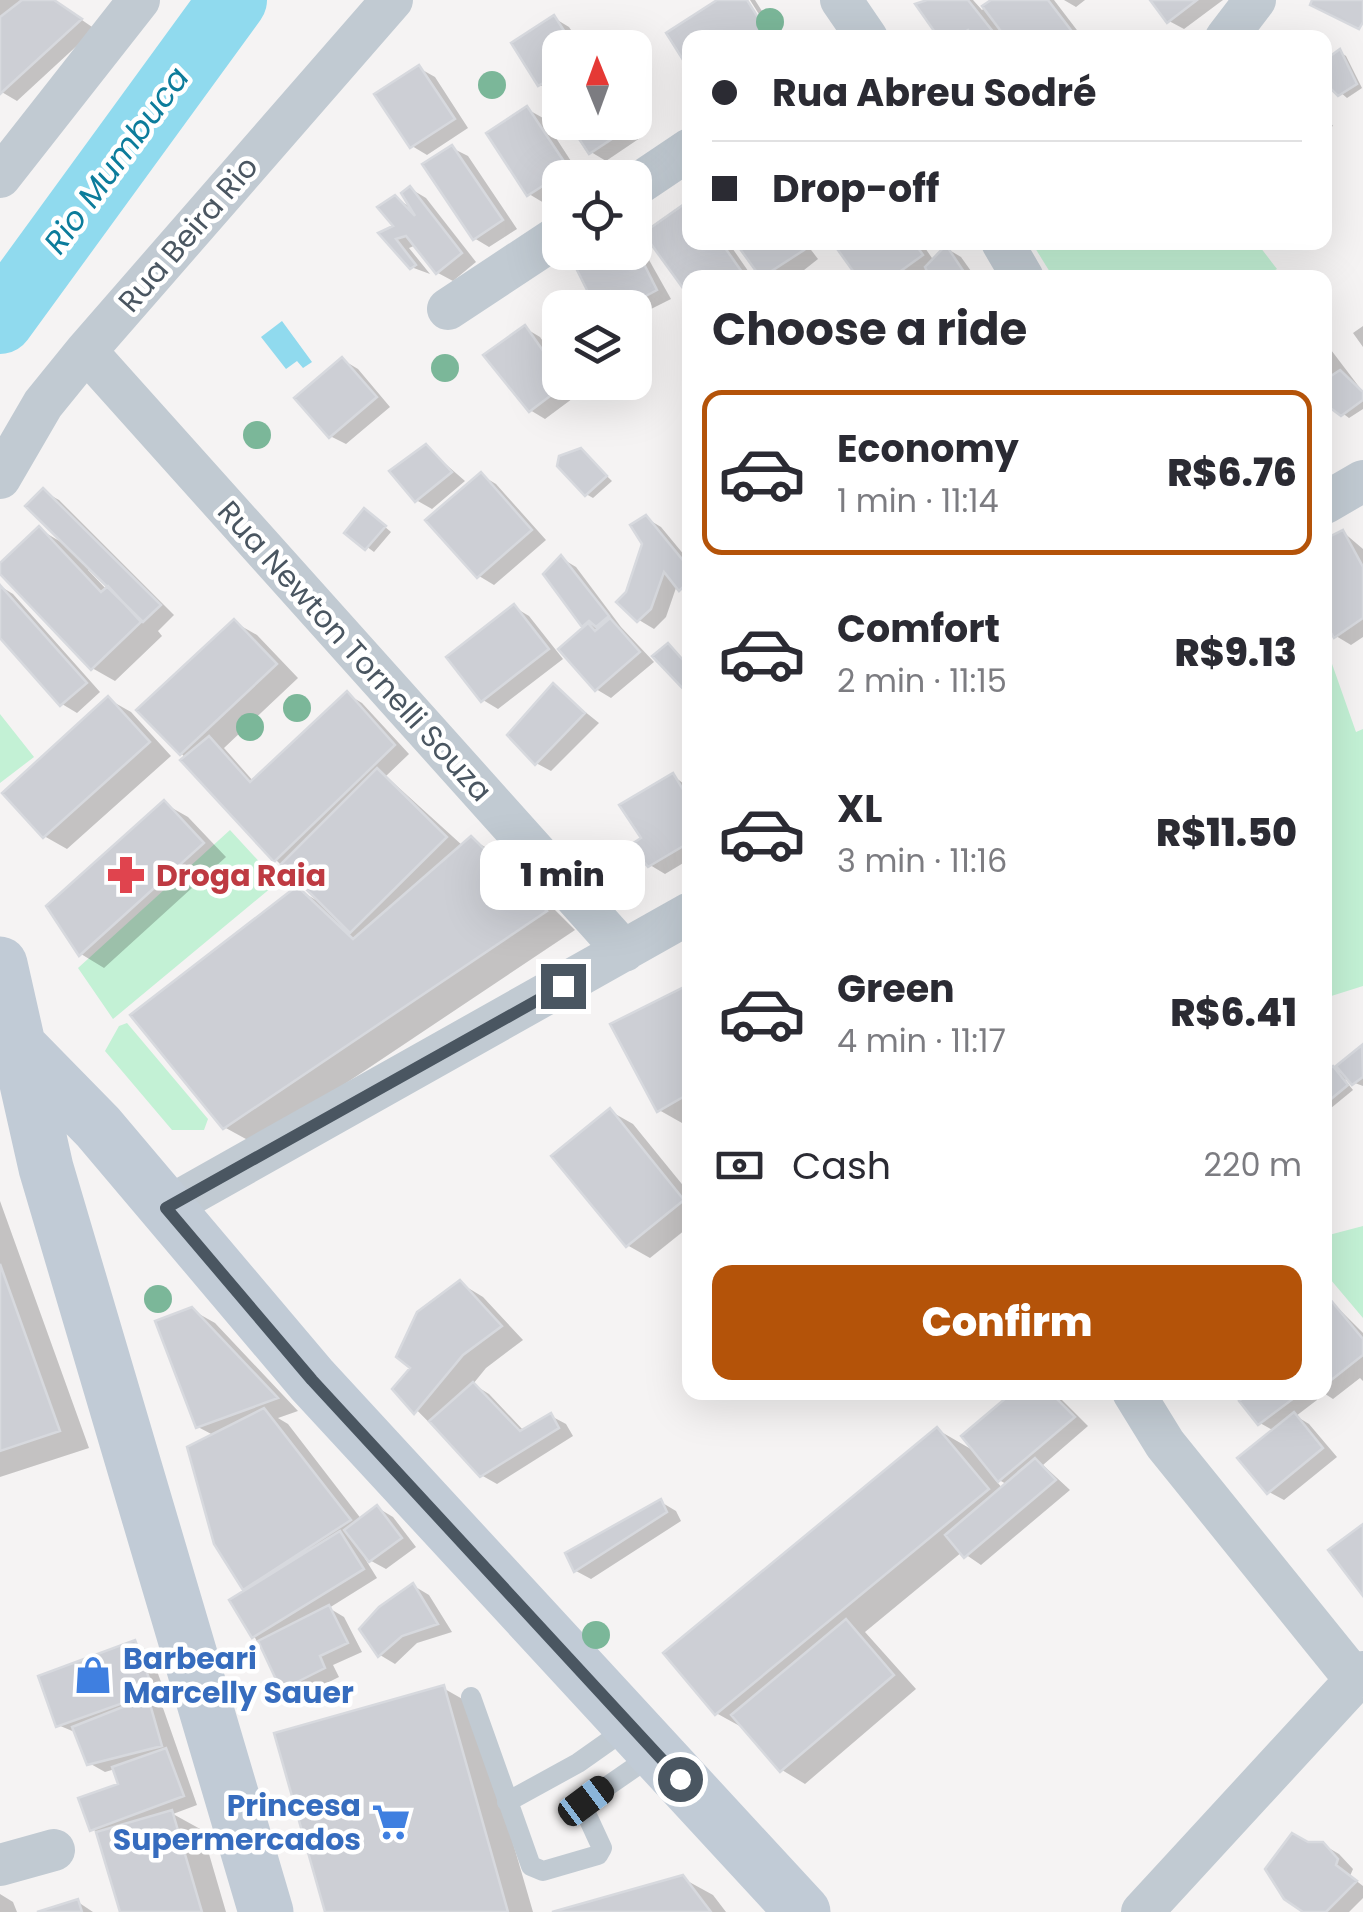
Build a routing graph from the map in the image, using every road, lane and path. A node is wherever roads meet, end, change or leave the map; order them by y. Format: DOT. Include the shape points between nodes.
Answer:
graph roads {
  1 [pos="139,0"];
  2 [pos="392,0"];
  3 [pos="1255,0"];
  4 [pos="1232,30"];
  5 [pos="682,155"];
  6 [pos="652,175"];
  7 [pos="0,176"];
  8 [pos="542,247"];
  9 [pos="448,309"];
  10 [pos="86,351"];
  11 [pos="0,478"];
  12 [pos="1363,480"];
  13 [pos="1332,500"];
  14 [pos="682,918"];
  15 [pos="624,951"];
  16 [pos="0,964"];
  17 [pos="9,1036"];
  18 [pos="166,1208"];
  19 [pos="1138,1400"];
  20 [pos="1359,1675"];
  21 [pos="471,1697"];
  22 [pos="643,1739"];
  23 [pos="507,1802"];
  24 [pos="54,1850"];
  25 [pos="0,1865"];
  26 [pos="266,1912"];
  27 [pos="803,1912"];
  28 [pos="1142,1912"];
  1 -- 7 [label="street"];
  2 -- 10 [label="street, Rua Beira Rio"];
  3 -- 4 [label="street"];
  5 -- 6 [label="street"];
  8 -- 9 [label="street"];
  10 -- 11 [label="street, Rua Beira Rio" via="43,404"];
  10 -- 15 [label="street, Rua Newton Tornelli Souza"];
  12 -- 13 [label="street"];
  14 -- 15 [label="street"];
  15 -- 18 [label="street"];
  16 -- 17 [label="main road"];
  17 -- 18 [label="main road"];
  17 -- 26 [label="main road"];
  18 -- 22 [label="main road" via="312,1380"];
  19 -- 20 [label="street" via="1165,1444"];
  20 -- 28 [label="street"];
  21 -- 23 [label="lane"];
  22 -- 23 [label="lane"];
  22 -- 23 [label="lane" via="586,1801 602,1848 598,1855 543,1871 532,1866"];
  22 -- 27 [label="main road"];
  24 -- 25 [label="street"];
}
